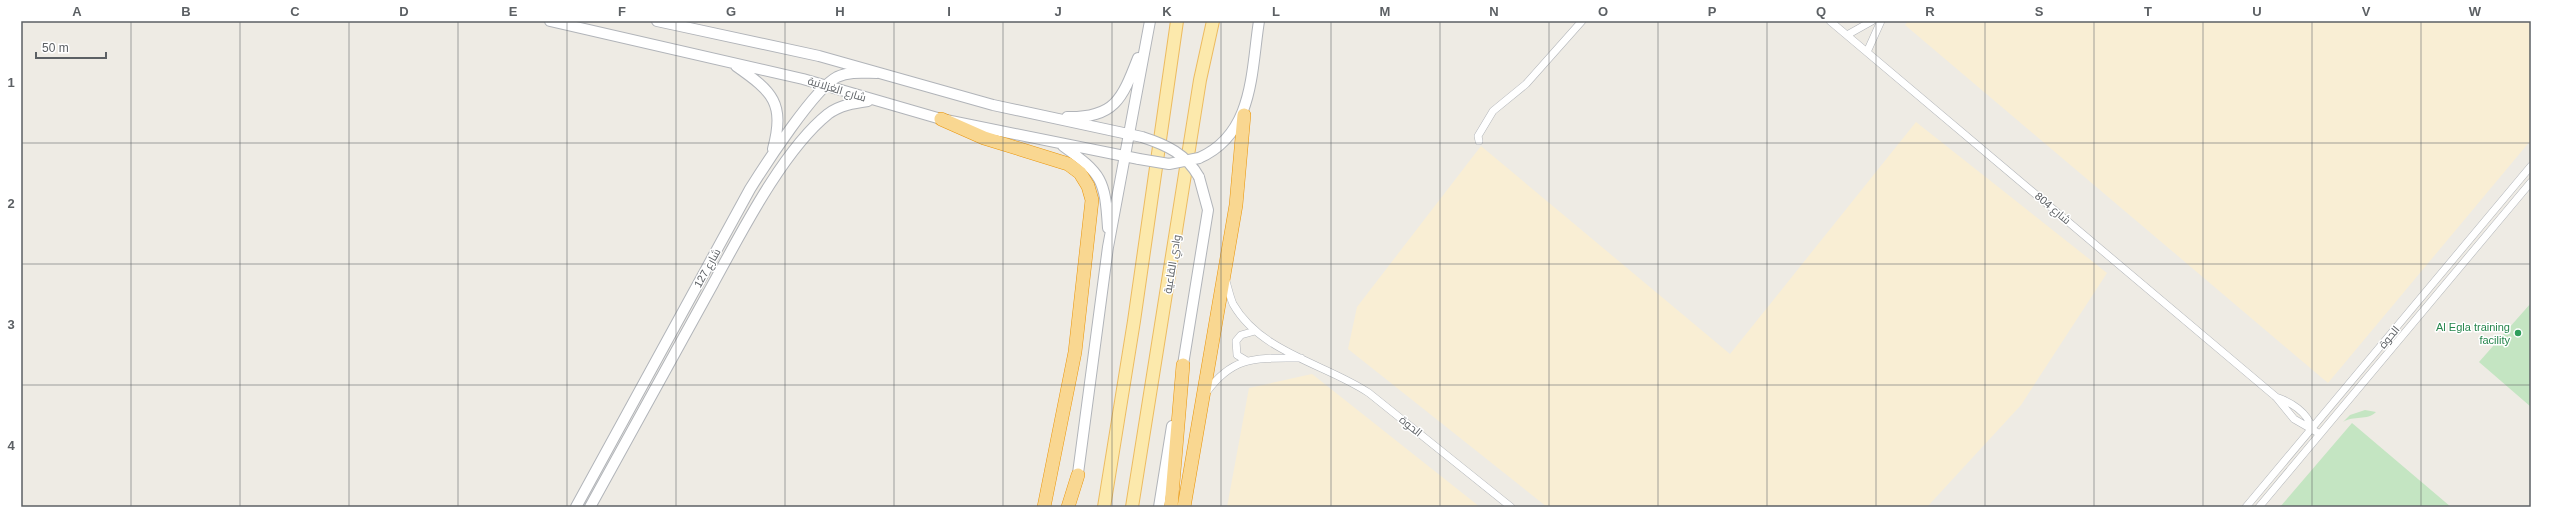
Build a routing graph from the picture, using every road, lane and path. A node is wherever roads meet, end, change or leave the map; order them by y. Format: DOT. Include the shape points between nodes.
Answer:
graph roads {
  1 [pos="550,21"];
  2 [pos="657,21"];
  3 [pos="1150,21"];
  4 [pos="1177,21"];
  5 [pos="1212,21"];
  6 [pos="1259,21"];
  7 [pos="1582,21"];
  8 [pos="1830,21"];
  9 [pos="1872,21"];
  10 [pos="1881,21"];
  11 [pos="1847,35"];
  12 [pos="1147,36"];
  13 [pos="1867,52"];
  14 [pos="731,63"];
  15 [pos="877,73"];
  16 [pos="824,87"];
  17 [pos="872,100"];
  18 [pos="1244,115"];
  19 [pos="1040,116"];
  20 [pos="941,120"];
  21 [pos="1129,134"];
  22 [pos="1479,141"];
  23 [pos="1060,144"];
  24 [pos="772,154"];
  25 [pos="1125,156"];
  26 [pos="1188,162"];
  27 [pos="785,164"];
  28 [pos="2531,166"];
  29 [pos="2531,182"];
  30 [pos="1108,247"];
  31 [pos="1224,275"];
  32 [pos="1256,331"];
  33 [pos="1303,358"];
  34 [pos="1248,361"];
  35 [pos="1183,365"];
  36 [pos="1204,396"];
  37 [pos="2276,397"];
  38 [pos="2312,428"];
  39 [pos="2320,434"];
  40 [pos="1078,475"];
  41 [pos="576,507"];
  42 [pos="590,507"];
  43 [pos="1044,507"];
  44 [pos="1068,507"];
  45 [pos="1073,507"];
  46 [pos="1104,507"];
  47 [pos="1132,507"];
  48 [pos="1159,507"];
  49 [pos="1171,507"];
  50 [pos="1184,507"];
  51 [pos="1511,507"];
  52 [pos="2246,507"];
  53 [pos="2259,507"];
  1 -- 14 [label="street, شارع الغزلانية"];
  2 -- 15 [label="street" via="819,56"];
  3 -- 12 [label="street"];
  4 -- 46 [label="main road" via="1134,322"];
  5 -- 47 [label="main road, وادي القاعية" via="1200,80"];
  6 -- 18 [label="street"];
  7 -- 22 [label="street" via="1526,84 1493,111 1478,136"];
  8 -- 11 [label="street, شارع 804"];
  9 -- 11 [label="street"];
  10 -- 13 [label="street"];
  11 -- 13 [label="street, شارع 804"];
  12 -- 19 [label="street" via="1128,83 1113,107 1099,114 1079,117"];
  12 -- 21 [label="street"];
  13 -- 37 [label="street, شارع 804"];
  14 -- 16 [label="street, شارع الغزلانية" via="803,79"];
  14 -- 24 [label="street" via="761,83 775,102 778,124"];
  15 -- 16 [label="street, شارع 127" via="846,74"];
  15 -- 19 [label="street"];
  16 -- 17 [label="street, شارع الغزلانية"];
  16 -- 24 [label="street, شارع 127"];
  17 -- 20 [label="street, شارع الغزلانية"];
  17 -- 27 [label="street, شارع 127" via="847,104 829,113"];
  18 -- 26 [label="street, bridge" via="1227,138 1199,158"];
  18 -- 31 [label="highway" via="1236,205"];
  19 -- 21 [label="street"];
  20 -- 23 [label="street, شارع الغزلانية"];
  20 -- 43 [label="highway" via="984,138 1068,164 1080,173 1092,200 1075,352"];
  21 -- 25 [label="street"];
  21 -- 26 [label="street, bridge" via="1174,149"];
  23 -- 25 [label="street, شارع الغزلانية"];
  23 -- 30 [label="street" via="1091,166 1099,176 1106,200"];
  24 -- 27 [label="street"];
  24 -- 41 [label="street, شارع 127" via="747,194"];
  25 -- 26 [label="street, bridge" via="1169,164"];
  25 -- 30 [label="street"];
  26 -- 35 [label="street, bridge" via="1199,177 1206,200 1207,218"];
  27 -- 42 [label="street, شارع 127" via="733,249"];
  28 -- 38 [label="street, الحوة"];
  29 -- 39 [label="street, الحوة"];
  30 -- 40 [label="street"];
  31 -- 32 [label="street, الحوة" via="1233,303"];
  31 -- 36 [label="highway"];
  32 -- 33 [label="street, الحوة"];
  32 -- 34 [label="street" via="1241,335 1236,341 1237,354"];
  33 -- 34 [label="street, الحوة"];
  33 -- 51 [label="street, الحوة" via="1350,380 1369,393"];
  34 -- 36 [label="street, الحوة" via="1235,364 1218,376"];
  35 -- 48 [label="street"];
  35 -- 49 [label="highway"];
  36 -- 50 [label="highway"];
  37 -- 38 [label="street, شارع 804" via="2289,415"];
  37 -- 38 [label="street, شارع 804" via="2301,411 2308,418"];
  38 -- 39 [label="street"];
  38 -- 52 [label="street, الحوة"];
  39 -- 53 [label="street, الحوة"];
  40 -- 44 [label="highway"];
  40 -- 45 [label="street"];
}
